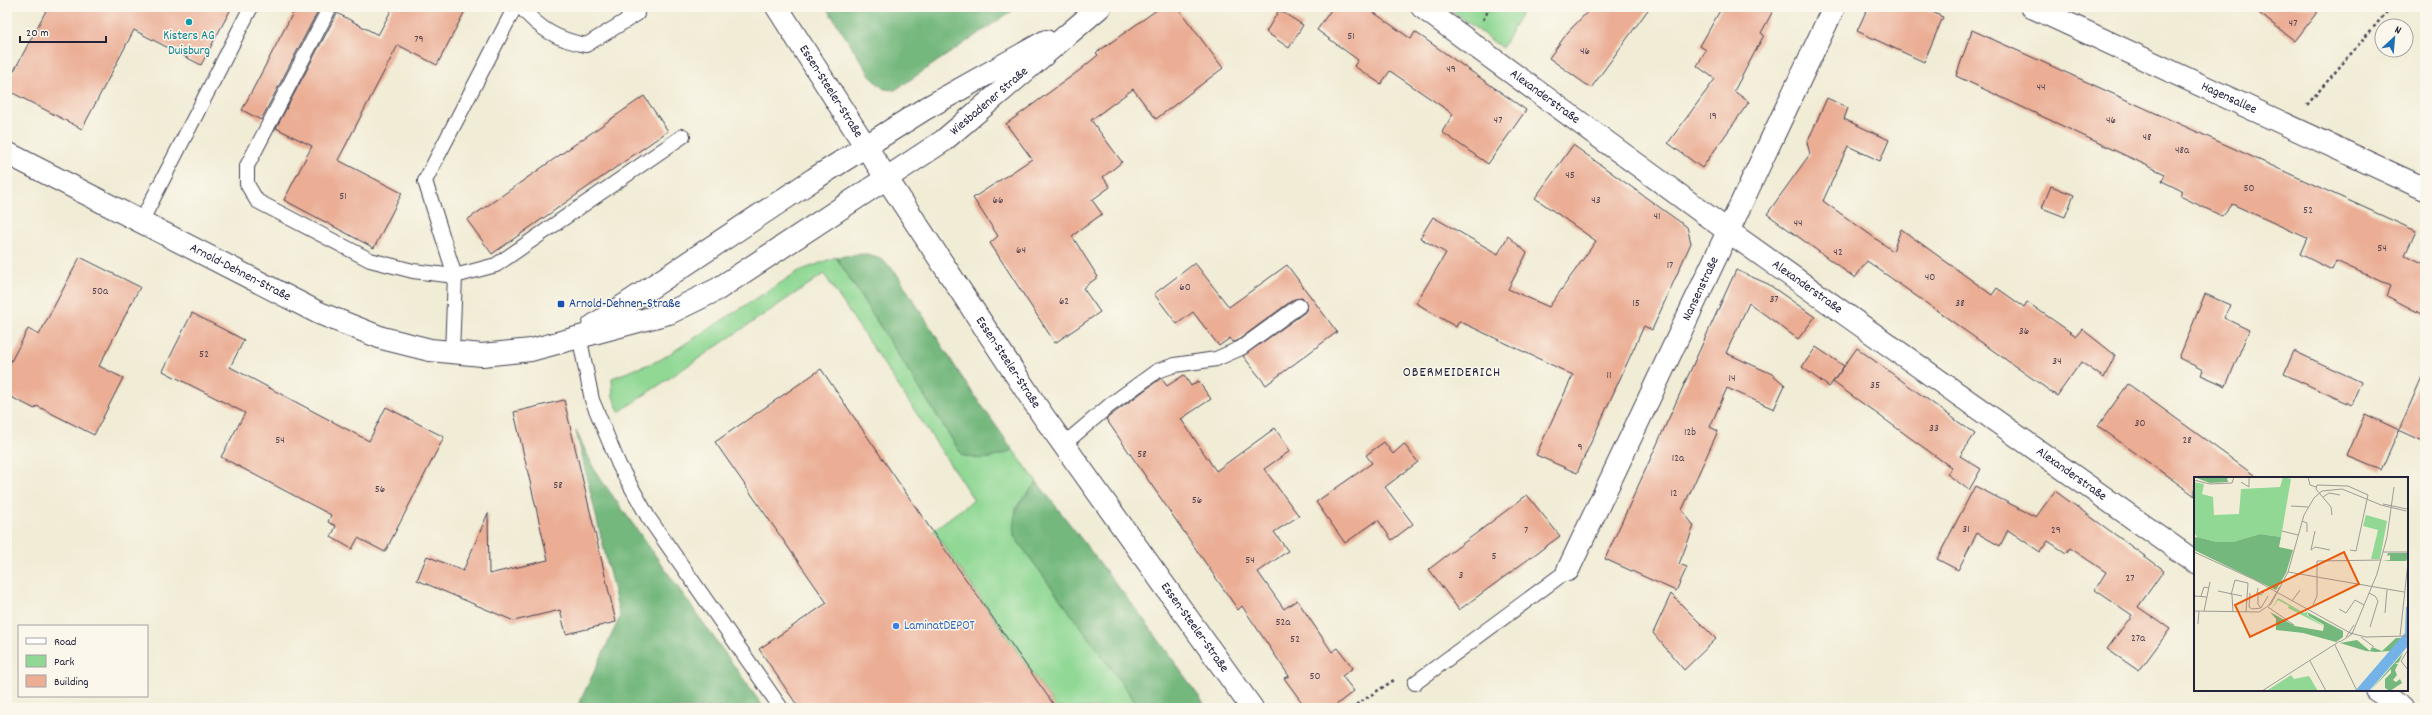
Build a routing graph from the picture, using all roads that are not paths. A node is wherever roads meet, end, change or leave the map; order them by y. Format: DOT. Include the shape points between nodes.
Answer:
graph roads {
  1 [pos="251,7"];
  2 [pos="330,7"];
  3 [pos="515,7"];
  4 [pos="521,7"];
  5 [pos="777,7"];
  6 [pos="1422,7"];
  7 [pos="1834,7"];
  8 [pos="2032,7"];
  9 [pos="1094,12"];
  10 [pos="637,14"];
  11 [pos="682,136"];
  12 [pos="866,147"];
  13 [pos="7,153"];
  14 [pos="886,178"];
  15 [pos="2425,189"];
  16 [pos="141,222"];
  17 [pos="1728,231"];
  18 [pos="455,276"];
  19 [pos="1300,306"];
  20 [pos="579,335"];
  21 [pos="452,352"];
  22 [pos="1064,444"];
  23 [pos="2194,561"];
  24 [pos="1568,570"];
  25 [pos="1415,683"];
  26 [pos="2377,691"];
  27 [pos="781,708"];
  28 [pos="1252,708"];
  29 [pos="2402,708"];
  1 -- 16 [label="lane"];
  2 -- 18 [label="lane" via="247,166 247,184 257,201 370,260 413,271"];
  3 -- 18 [label="lane" via="425,181"];
  4 -- 10 [label="lane" via="532,21 564,41 586,46"];
  5 -- 12 [label="street, Essen-Steeler-Straße"];
  6 -- 17 [label="street, Alexanderstraße"];
  7 -- 17 [label="street, Nansenstraße"];
  8 -- 15 [label="street, Hagensallee"];
  9 -- 12 [label="street, Wiesbadener Straße" via="924,110"];
  9 -- 14 [label="street, Wiesbadener Straße" via="961,127"];
  11 -- 18 [label="lane" via="496,265"];
  12 -- 14 [label="street, Essen-Steeler-Straße"];
  12 -- 20 [label="street, Arnold-Dehnen-Straße"];
  13 -- 16 [label="street, Arnold-Dehnen-Straße"];
  14 -- 20 [label="street, Arnold-Dehnen-Straße" via="718,289 669,312"];
  14 -- 22 [label="street, Essen-Steeler-Straße"];
  16 -- 21 [label="street, Arnold-Dehnen-Straße" via="319,313 382,338 430,350"];
  17 -- 23 [label="street, Alexanderstraße"];
  17 -- 24 [label="street, Nansenstraße"];
  18 -- 21 [label="lane"];
  19 -- 22 [label="lane" via="1241,348 1216,359 1175,365 1157,371 1110,405"];
  20 -- 21 [label="street, Arnold-Dehnen-Straße" via="531,350 482,355"];
  20 -- 27 [label="lane" via="592,400 619,465 641,504"];
  22 -- 28 [label="street, Essen-Steeler-Straße"];
  24 -- 25 [label="lane"];
  26 -- 29 [label="street"];
}
